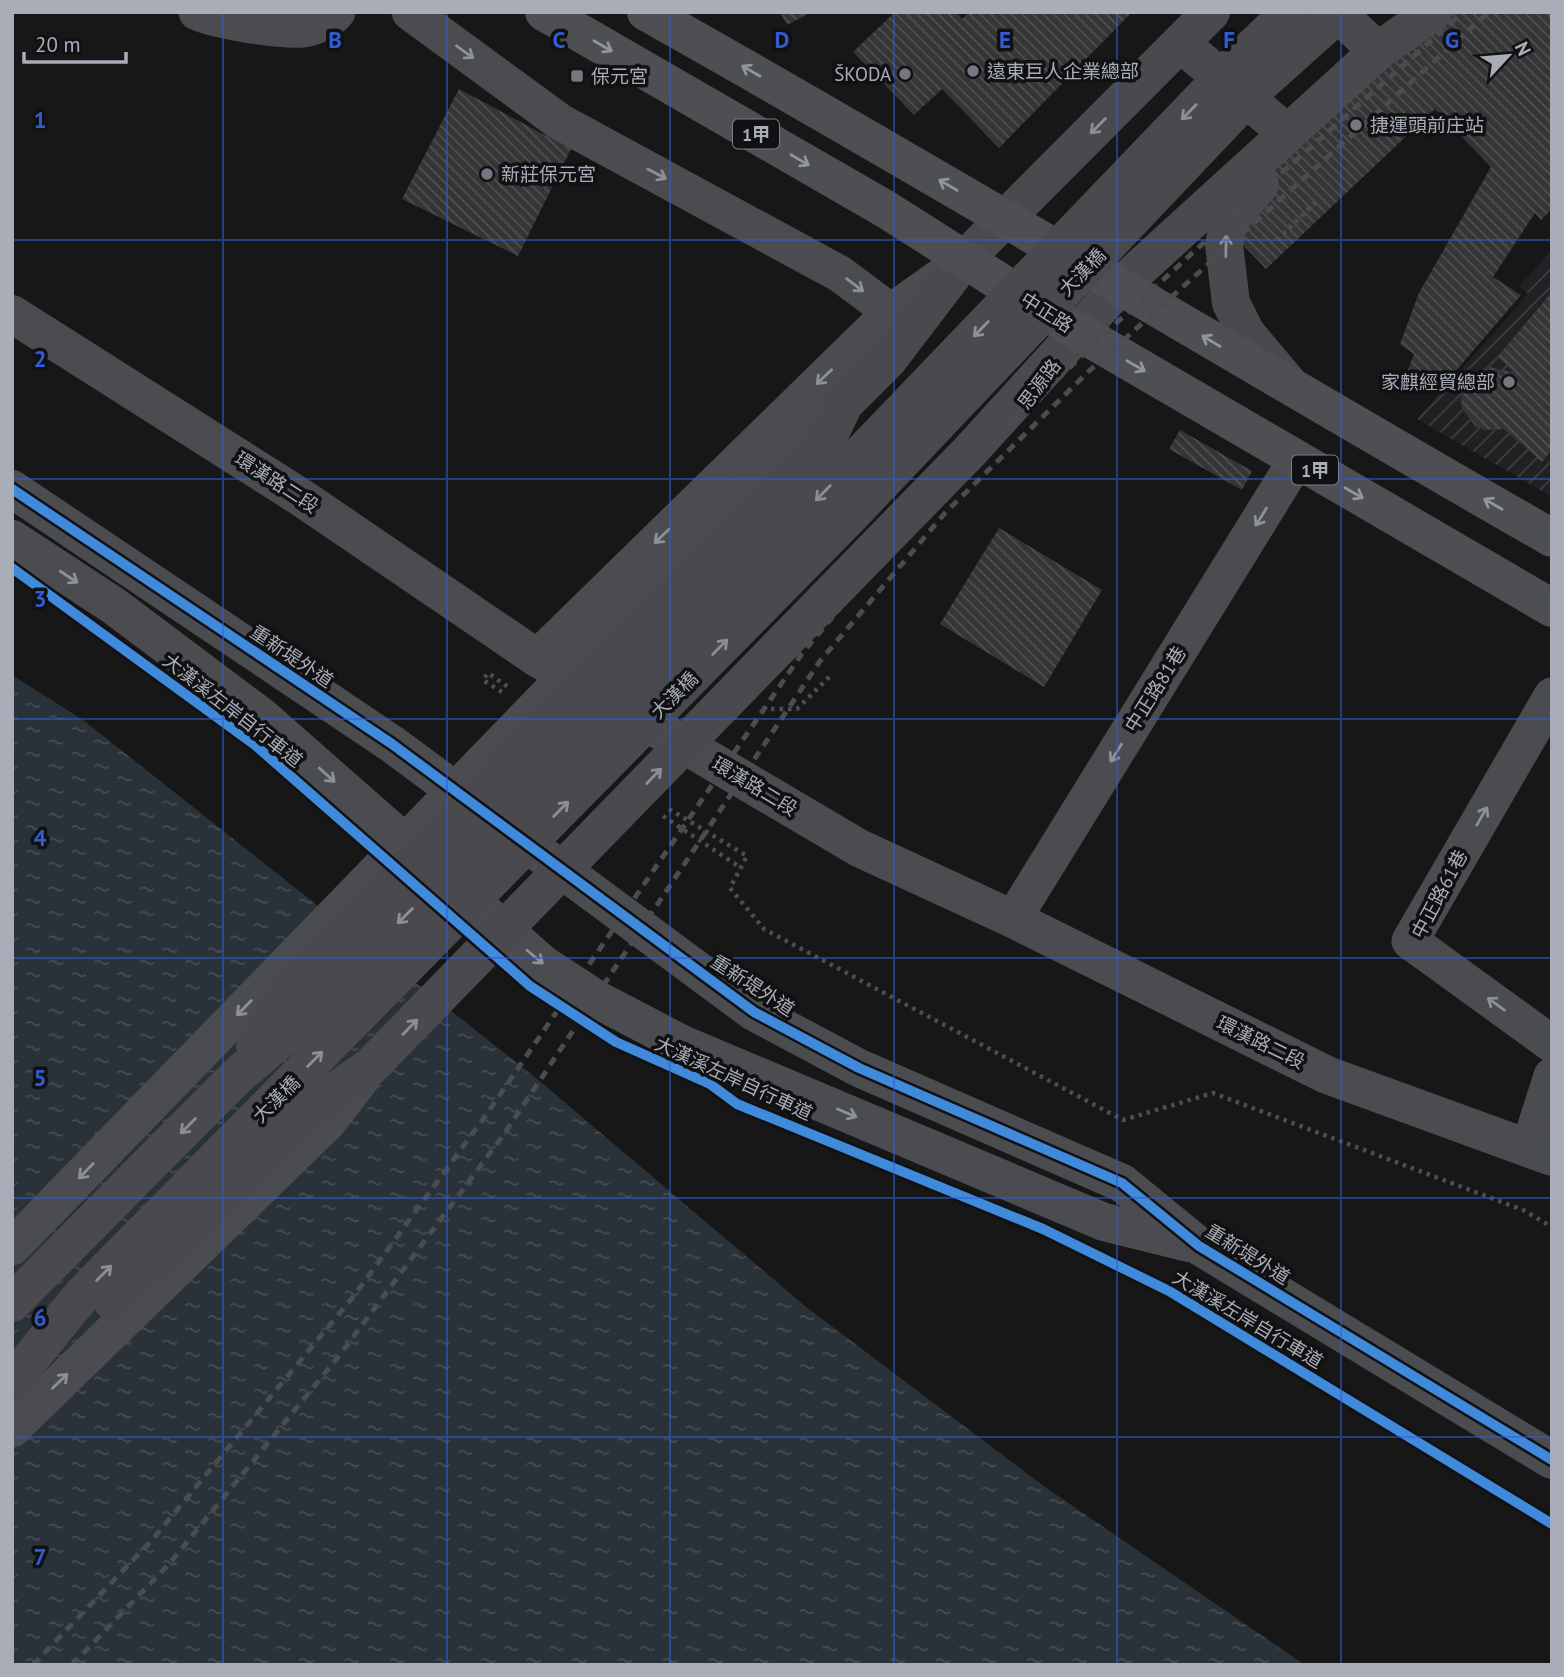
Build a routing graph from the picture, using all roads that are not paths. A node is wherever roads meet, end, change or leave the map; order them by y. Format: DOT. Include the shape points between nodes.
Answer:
graph roads {
  1 [pos="197,12"];
  2 [pos="337,12"];
  3 [pos="410,12"];
  4 [pos="544,12"];
  5 [pos="646,12"];
  6 [pos="1211,12"];
  7 [pos="1290,12"];
  8 [pos="1338,12"];
  9 [pos="1429,16"];
  10 [pos="1180,43"];
  11 [pos="1378,51"];
  12 [pos="1287,133"];
  13 [pos="1007,219"];
  14 [pos="965,259"];
  15 [pos="1120,286"];
  16 [pos="891,312"];
  17 [pos="12,314"];
  18 [pos="1077,331"];
  19 [pos="1294,390"];
  20 [pos="844,404"];
  21 [pos="1297,459"];
  22 [pos="12,489"];
  23 [pos="1552,538"];
  24 [pos="12,539"];
  25 [pos="1552,608"];
  26 [pos="537,658"];
  27 [pos="1552,696"];
  28 [pos="700,753"];
  29 [pos="1013,919"];
  30 [pos="1552,1044"];
  31 [pos="371,1066"];
  32 [pos="1552,1076"];
  33 [pos="236,1077"];
  34 [pos="1540,1152"];
  35 [pos="1199,1246"];
  36 [pos="12,1247"];
  37 [pos="12,1303"];
  38 [pos="12,1381"];
  39 [pos="12,1429"];
  40 [pos="1552,1460"];
  1 -- 2 [label="street" via="212,18 303,29 333,18"];
  3 -- 16 [label="street, one-way" via="560,122 840,274"];
  4 -- 14 [label="main road, 中正路 / 1甲, one-way"];
  13 -- 5 [label="main road, 1甲, one-way"];
  6 -- 10 [label="main road"];
  7 -- 33 [label="main road, 大漢橋, one-way, bridge" via="303,1020"];
  8 -- 11 [label="main road"];
  38 -- 8 [label="main road, 大漢橋, one-way, bridge" via="83,1294 848,517 1262,82"];
  9 -- 11 [label="main road, 思源路"];
  19 -- 9 [label="main road, one-way" via="1246,333 1231,303 1224,245 1228,221"];
  10 -- 12 [label="main road"];
  10 -- 13 [label="main road, one-way"];
  11 -- 12 [label="main road, 思源路"];
  12 -- 15 [label="main road, 思源路"];
  13 -- 14 [label="main road"];
  13 -- 15 [label="main road, 1甲"];
  14 -- 16 [label="street"];
  14 -- 18 [label="main road, 中正路 / 1甲"];
  14 -- 20 [label="main road, bridge" via="888,360"];
  15 -- 18 [label="main road, 思源路"];
  19 -- 15 [label="main road, 1甲, one-way"];
  16 -- 26 [label="street, one-way"];
  17 -- 26 [label="street, 環漢路二段" via="302,498"];
  18 -- 21 [label="main road, 中正路 / 1甲, one-way"];
  18 -- 28 [label="street, 思源路" via="1031,398"];
  31 -- 18 [label="main road, one-way, bridge" via="971,450"];
  23 -- 19 [label="main road, 1甲, one-way"];
  20 -- 33 [label="main road, bridge" via="828,438 289,991"];
  20 -- 36 [label="street, one-way, bridge" via="815,420"];
  21 -- 25 [label="main road, 中正路 / 1甲, one-way"];
  21 -- 29 [label="street, 中正路81巷, one-way"];
  22 -- 35 [label="street, 重新堤外道" via="392,744 754,1012 859,1068 1122,1183"];
  24 -- 35 [label="street, 重新堤外道, one-way" via="114,606 262,717 533,956 596,999 682,1044 1104,1222"];
  26 -- 28 [label="street, 環漢路二段"];
  30 -- 27 [label="street, 中正路61巷, one-way" via="1410,941"];
  28 -- 29 [label="street, 環漢路二段" via="859,848"];
  29 -- 34 [label="street, 環漢路二段" via="1327,1075"];
  31 -- 38 [label="main road, bridge" via="312,1108 101,1312"];
  39 -- 31 [label="street, one-way, bridge" via="328,1122"];
  32 -- 34 [label="street"];
  33 -- 37 [label="main road, 大漢橋, one-way"];
  35 -- 40 [label="street, 重新堤外道"];
}
